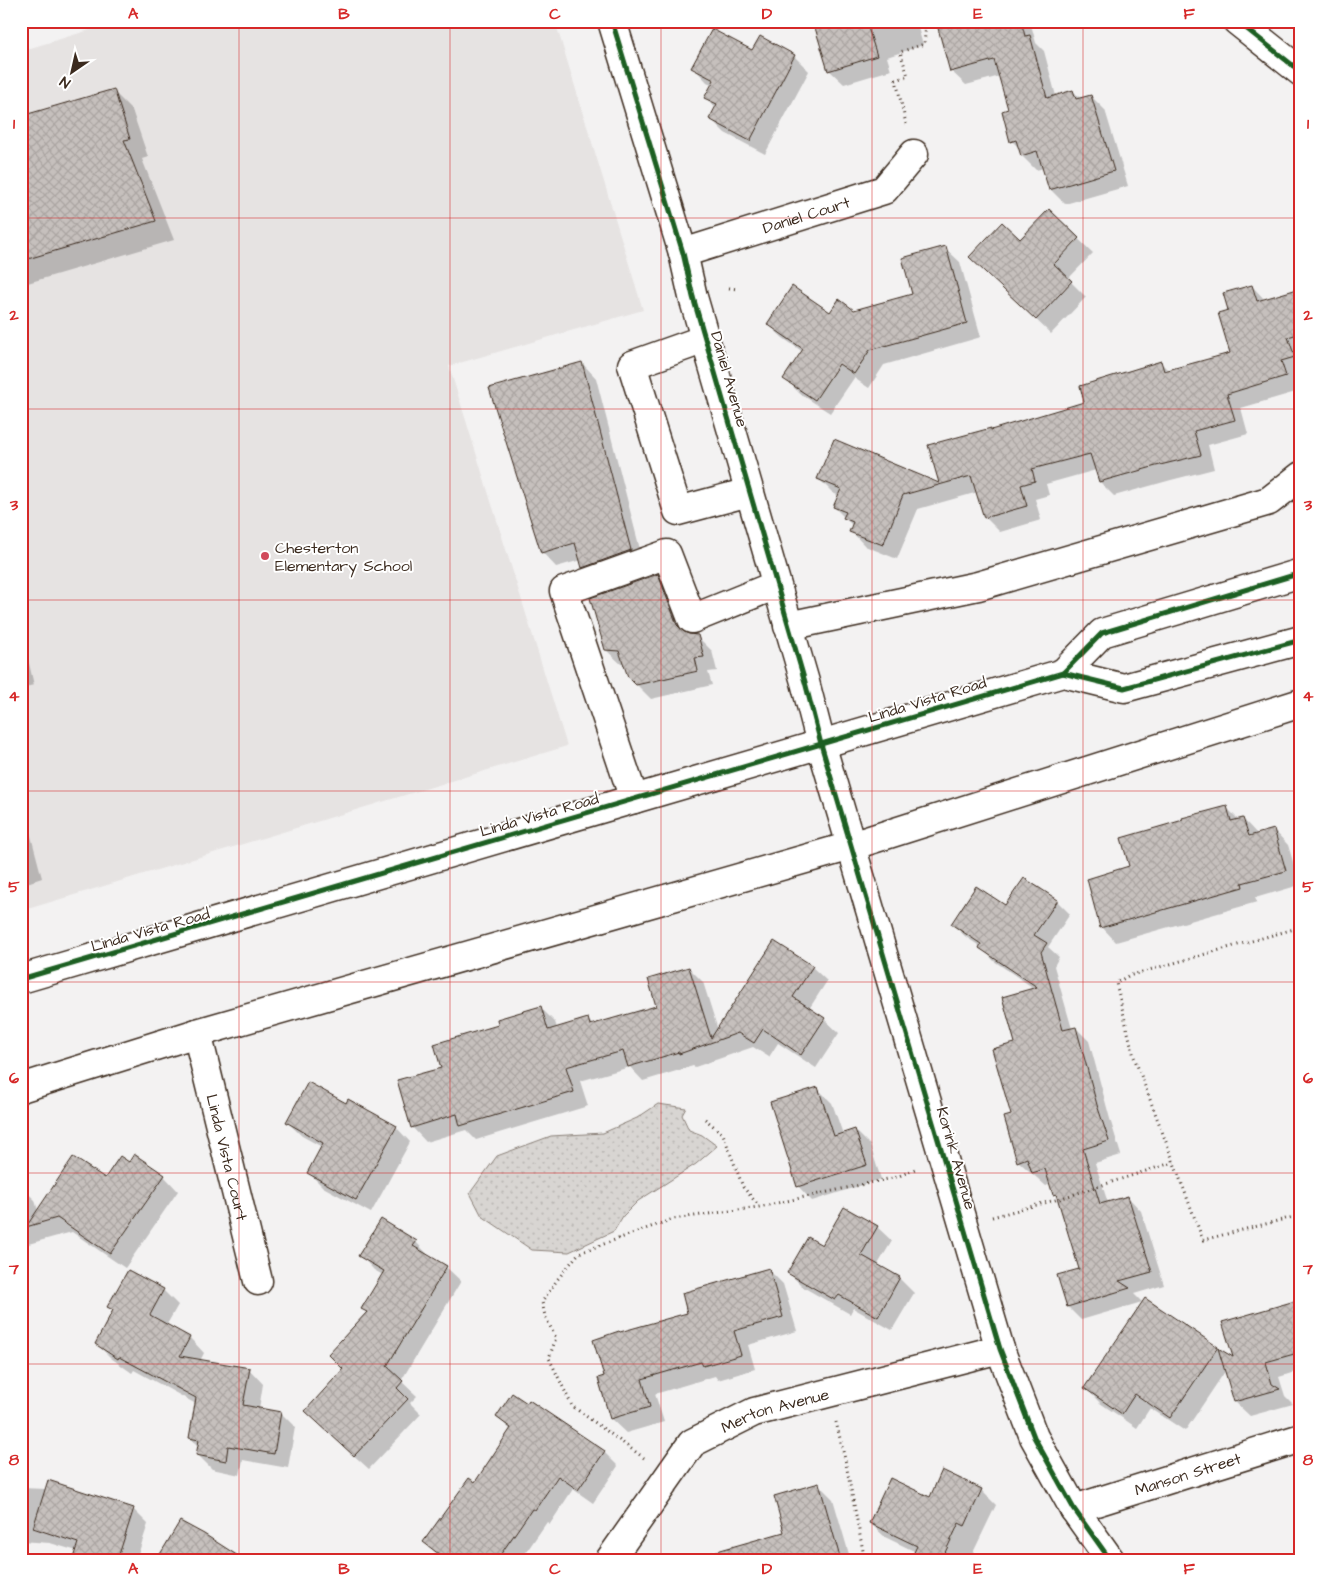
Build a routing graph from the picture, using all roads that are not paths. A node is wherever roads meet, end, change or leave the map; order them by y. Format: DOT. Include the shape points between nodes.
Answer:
graph roads {
  1 [pos="612,21"];
  2 [pos="1237,21"];
  3 [pos="1301,72"];
  4 [pos="914,154"];
  5 [pos="684,253"];
  6 [pos="705,339"];
  7 [pos="1301,476"];
  8 [pos="749,492"];
  9 [pos="1301,573"];
  10 [pos="776,585"];
  11 [pos="788,626"];
  12 [pos="1301,640"];
  13 [pos="1063,673"];
  14 [pos="1301,704"];
  15 [pos="821,744"];
  16 [pos="634,799"];
  17 [pos="851,846"];
  18 [pos="21,979"];
  19 [pos="197,1033"];
  20 [pos="21,1088"];
  21 [pos="258,1281"];
  22 [pos="1000,1349"];
  23 [pos="1301,1438"];
  24 [pos="1074,1509"];
  25 [pos="609,1561"];
  26 [pos="1111,1561"];
  1 -- 5 [label="street, Daniel Avenue"];
  2 -- 3 [label="street"];
  4 -- 5 [label="street, Daniel Court" via="884,190"];
  5 -- 6 [label="street, Daniel Avenue"];
  6 -- 8 [label="street, Daniel Avenue"];
  6 -- 8 [label="street" via="632,365 678,511"];
  7 -- 11 [label="street" via="1269,501 978,586"];
  8 -- 10 [label="street, Daniel Avenue"];
  9 -- 13 [label="street" via="1102,632"];
  10 -- 11 [label="street, Daniel Avenue"];
  10 -- 16 [label="street" via="692,619 667,554 564,591"];
  11 -- 15 [label="street, Daniel Avenue"];
  12 -- 13 [label="street" via="1124,688"];
  13 -- 15 [label="street, Linda Vista Road"];
  14 -- 17 [label="street"];
  15 -- 16 [label="street, Linda Vista Road"];
  15 -- 17 [label="street, Korink Avenue"];
  16 -- 18 [label="street, Linda Vista Road"];
  17 -- 19 [label="street"];
  17 -- 22 [label="street, Korink Avenue"];
  19 -- 20 [label="street"];
  19 -- 21 [label="street, Linda Vista Court"];
  22 -- 24 [label="street, Korink Avenue" via="1034,1437"];
  22 -- 25 [label="street, Merton Avenue" via="754,1412 692,1443"];
  23 -- 24 [label="street, Manson Street"];
  24 -- 26 [label="street, Korink Avenue"];
}
